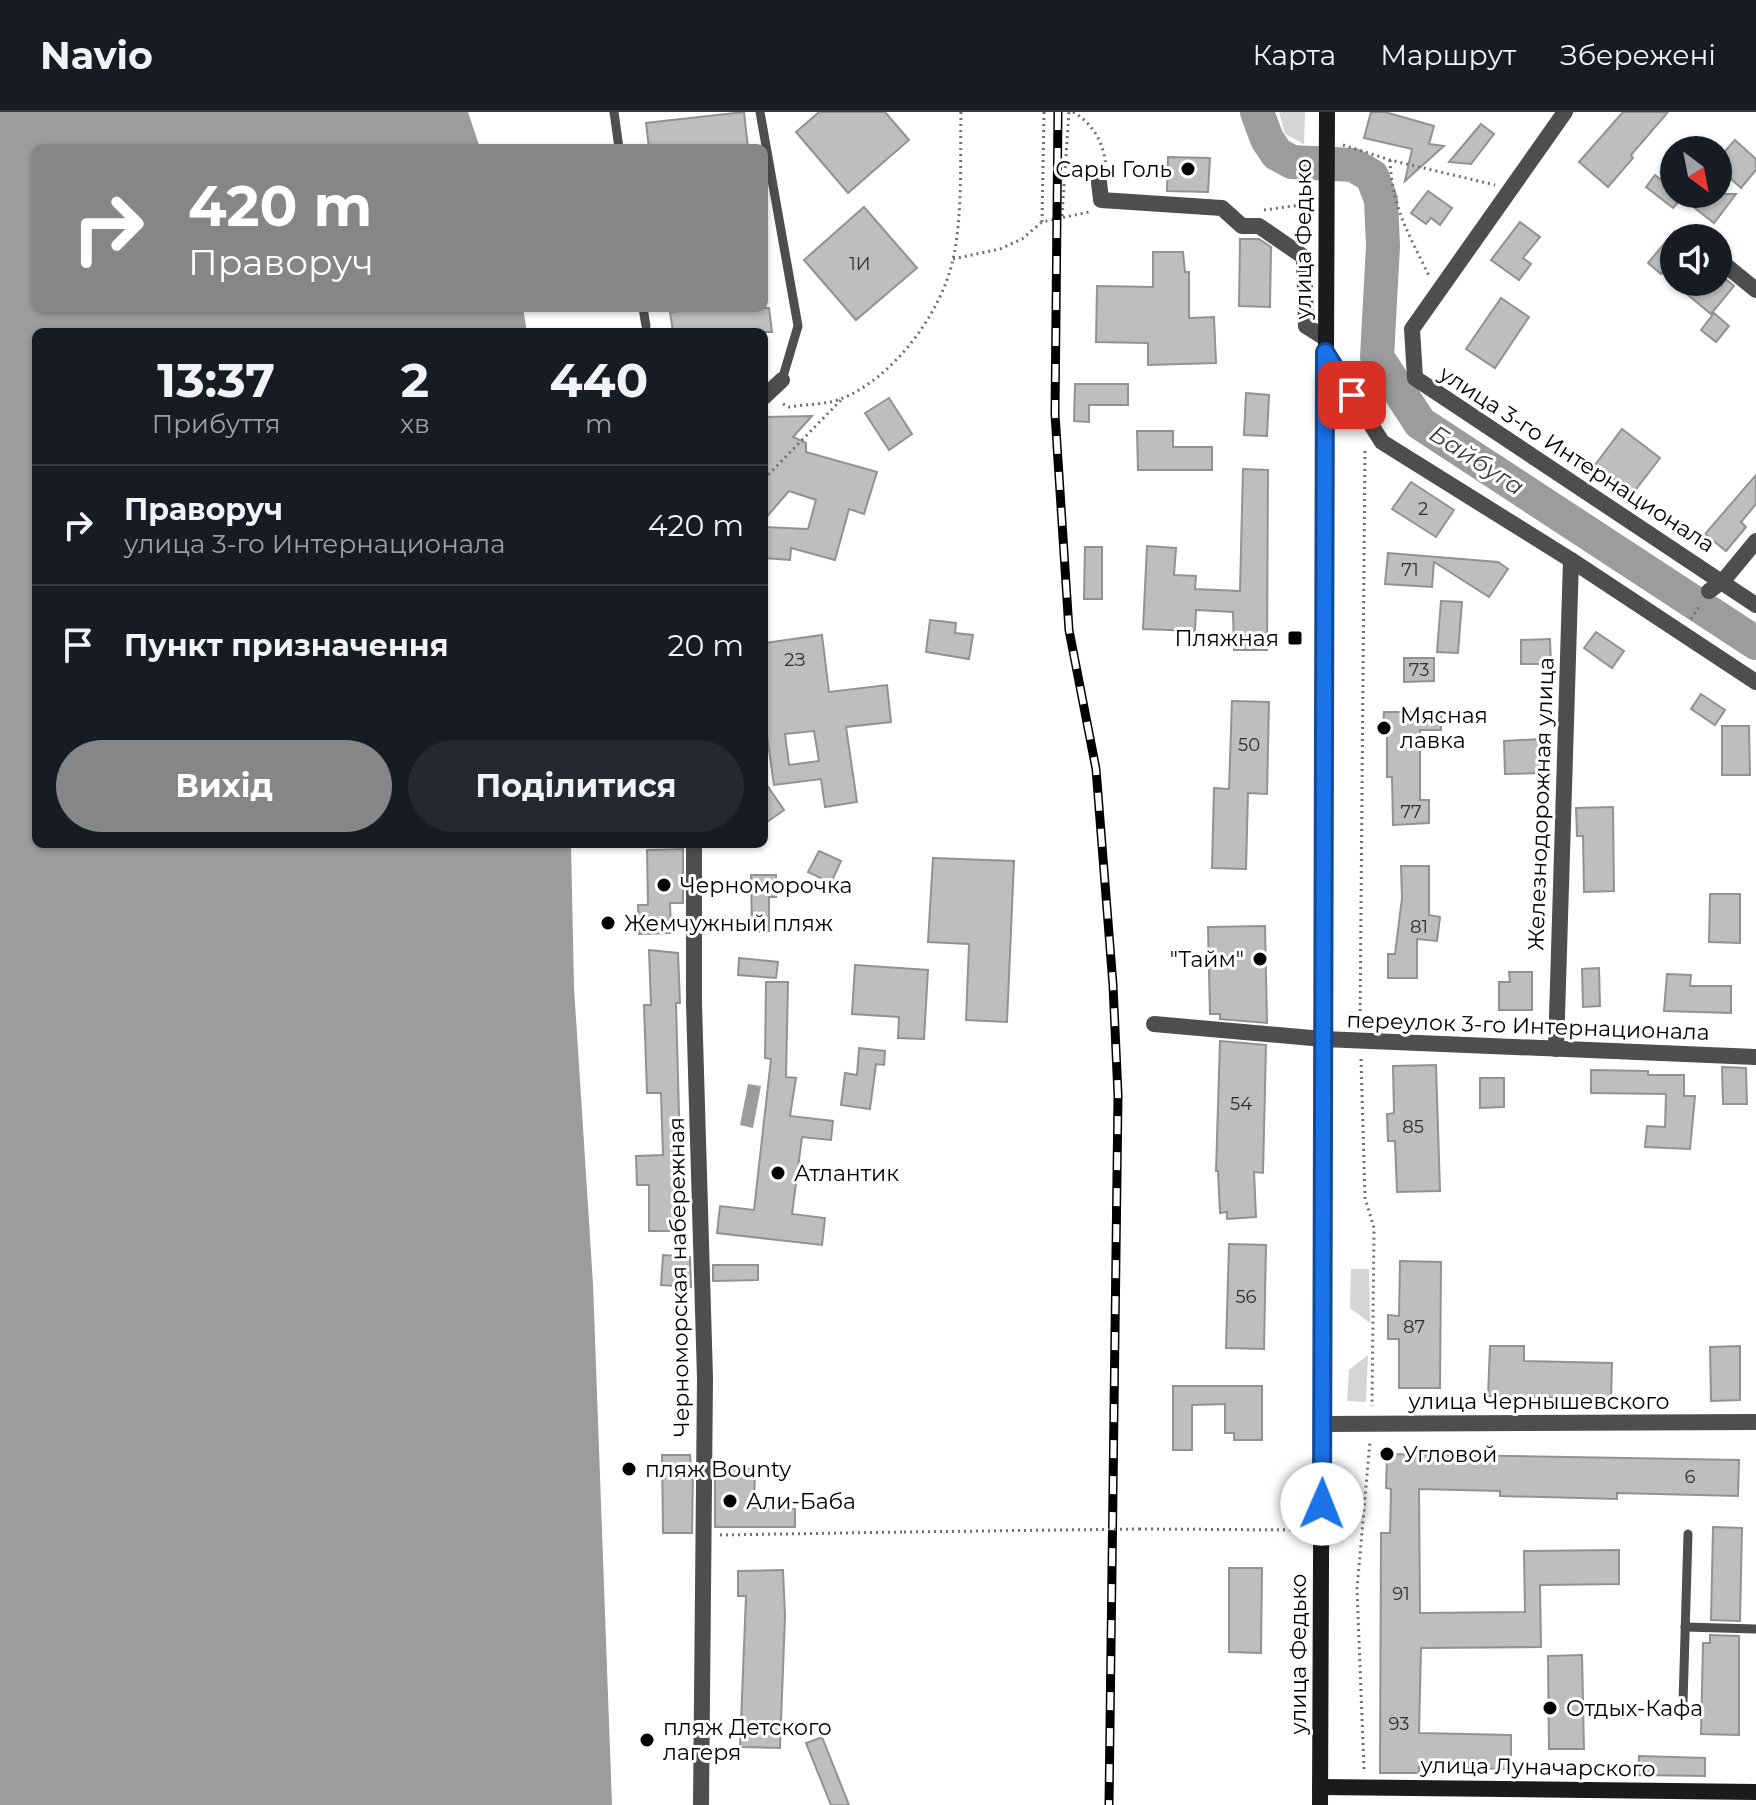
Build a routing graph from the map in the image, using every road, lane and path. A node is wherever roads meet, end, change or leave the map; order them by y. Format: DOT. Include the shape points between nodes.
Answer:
graph roads {
  1 [pos="614,112"];
  2 [pos="760,112"];
  3 [pos="961,112"];
  4 [pos="1044,112"];
  5 [pos="1071,112"];
  6 [pos="1327,112"];
  7 [pos="1565,112"];
  8 [pos="618,144"];
  9 [pos="766,144"];
  10 [pos="1343,145"];
  11 [pos="768,157"];
  12 [pos="1390,160"];
  13 [pos="1103,178"];
  14 [pos="1510,189"];
  15 [pos="1062,216"];
  16 [pos="1042,222"];
  17 [pos="1732,270"];
  18 [pos="1756,290"];
  19 [pos="1438,292"];
  20 [pos="644,312"];
  21 [pos="646,326"];
  22 [pos="1325,345"];
  23 [pos="782,380"];
  24 [pos="768,393"];
  25 [pos="768,399"];
  26 [pos="841,400"];
  27 [pos="1365,446"];
  28 [pos="768,475"];
  29 [pos="1756,541"];
  30 [pos="1571,560"];
  31 [pos="1723,581"];
  32 [pos="1709,591"];
  33 [pos="1756,605"];
  34 [pos="1689,623"];
  35 [pos="1756,682"];
  36 [pos="694,848"];
  37 [pos="1154,1024"];
  38 [pos="1323,1039"];
  39 [pos="1360,1041"];
  40 [pos="1556,1049"];
  41 [pos="1756,1057"];
  42 [pos="1756,1422"];
  43 [pos="1323,1424"];
  44 [pos="1372,1425"];
  45 [pos="1321,1531"];
  46 [pos="1688,1534"];
  47 [pos="705,1535"];
  48 [pos="1685,1627"];
  49 [pos="1756,1629"];
  50 [pos="1683,1703"];
  51 [pos="1320,1787"];
  52 [pos="1364,1788"];
  53 [pos="1756,1792"];
  54 [pos="1559,1797"];
  55 [pos="701,1805"];
  56 [pos="1320,1805"];
  1 -- 8 [label="lane"];
  2 -- 9 [label="lane"];
  3 -- 26 [label="path" via="953,259 932,313 873,382"];
  4 -- 16 [label="path"];
  5 -- 13 [label="path" via="1096,132 1104,152"];
  5 -- 15 [label="path"];
  6 -- 22 [label="main road, улица Федько"];
  7 -- 14 [label="street"];
  10 -- 12 [label="path"];
  11 -- 23 [label="lane" via="798,326"];
  12 -- 14 [label="path"];
  12 -- 19 [label="path" via="1397,211"];
  13 -- 22 [label="street" via="1101,200 1222,208 1242,226 1259,226 1304,257 1306,326"];
  14 -- 19 [label="street"];
  17 -- 18 [label="street"];
  19 -- 31 [label="street, улица 3-го Интернационала" via="1412,329 1415,378"];
  20 -- 21 [label="lane"];
  22 -- 30 [label="street" via="1382,442"];
  22 -- 38 [label="main road, улица Федько"];
  23 -- 24 [label="street"];
  25 -- 26 [label="path" via="789,407"];
  26 -- 28 [label="path"];
  27 -- 39 [label="path"];
  29 -- 31 [label="street"];
  30 -- 35 [label="street"];
  30 -- 40 [label="street, Железнодорожная улица"];
  31 -- 32 [label="street"];
  31 -- 33 [label="street, улица 3-го Интернационала"];
  32 -- 34 [label="path"];
  36 -- 47 [label="street, Черноморская набережная"];
  37 -- 38 [label="street, переулок 3-го Интернационала"];
  38 -- 39 [label="street, переулок 3-го Интернационала"];
  38 -- 43 [label="main road, улица Федько"];
  39 -- 40 [label="street, переулок 3-го Интернационала"];
  39 -- 44 [label="path" via="1365,1198 1374,1228"];
  40 -- 41 [label="street, переулок 3-го Интернационала"];
  42 -- 44 [label="street, улица Чернышевского"];
  43 -- 44 [label="street, улица Чернышевского"];
  43 -- 45 [label="main road, улица Федько"];
  44 -- 52 [label="path" via="1357,1589"];
  45 -- 47 [label="path, bridge"];
  45 -- 51 [label="main road, улица Федько"];
  46 -- 48 [label="lane"];
  47 -- 55 [label="street, Черноморская набережная"];
  48 -- 49 [label="lane"];
  48 -- 50 [label="lane"];
  51 -- 52 [label="main road, улица Луначарского"];
  51 -- 56 [label="main road, улица Федько"];
  52 -- 54 [label="main road, улица Луначарского"];
  53 -- 54 [label="main road, улица Луначарского"];
}
